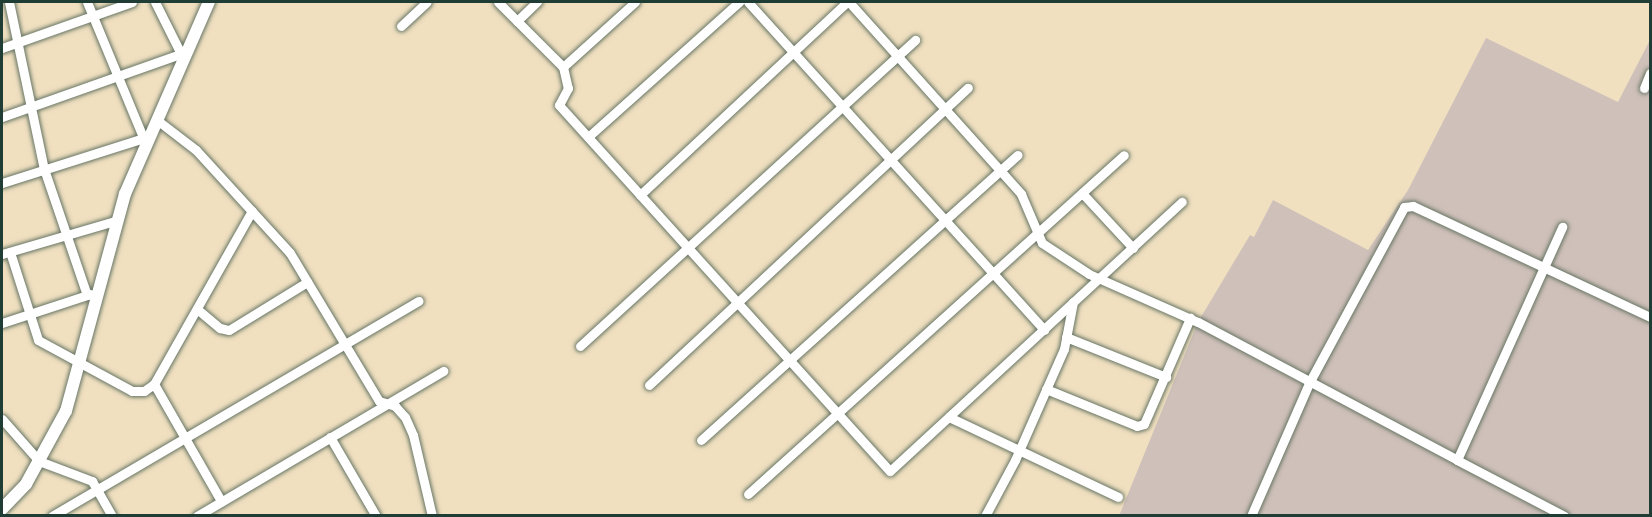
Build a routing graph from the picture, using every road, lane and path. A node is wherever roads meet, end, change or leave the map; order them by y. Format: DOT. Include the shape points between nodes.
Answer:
graph roads {
  1 [pos="9,2"];
  2 [pos="87,2"];
  3 [pos="132,2"];
  4 [pos="155,2"];
  5 [pos="208,2"];
  6 [pos="428,2"];
  7 [pos="498,2"];
  8 [pos="537,2"];
  9 [pos="619,2"];
  10 [pos="635,2"];
  11 [pos="739,2"];
  12 [pos="748,2"];
  13 [pos="848,2"];
  14 [pos="626,9"];
  15 [pos="93,16"];
  16 [pos="517,21"];
  17 [pos="401,26"];
  18 [pos="915,40"];
  19 [pos="18,42"];
  20 [pos="2,48"];
  21 [pos="794,51"];
  22 [pos="184,53"];
  23 [pos="897,57"];
  24 [pos="562,68"];
  25 [pos="1650,74"];
  26 [pos="118,76"];
  27 [pos="968,88"];
  28 [pos="1644,88"];
  29 [pos="31,106"];
  30 [pos="842,106"];
  31 [pos="944,110"];
  32 [pos="2,117"];
  33 [pos="157,120"];
  34 [pos="147,136"];
  35 [pos="588,137"];
  36 [pos="1017,155"];
  37 [pos="1124,155"];
  38 [pos="890,160"];
  39 [pos="44,170"];
  40 [pos="999,171"];
  41 [pos="2,183"];
  42 [pos="1082,193"];
  43 [pos="640,195"];
  44 [pos="1182,202"];
  45 [pos="252,211"];
  46 [pos="118,220"];
  47 [pos="945,220"];
  48 [pos="1562,226"];
  49 [pos="1038,233"];
  50 [pos="66,235"];
  51 [pos="688,248"];
  52 [pos="1132,248"];
  53 [pos="6,253"];
  54 [pos="1543,267"];
  55 [pos="993,274"];
  56 [pos="1099,279"];
  57 [pos="307,282"];
  58 [pos="92,293"];
  59 [pos="419,301"];
  60 [pos="1073,302"];
  61 [pos="737,303"];
  62 [pos="197,309"];
  63 [pos="30,314"];
  64 [pos="1650,317"];
  65 [pos="1190,318"];
  66 [pos="2,323"];
  67 [pos="1044,330"];
  68 [pos="1066,337"];
  69 [pos="345,344"];
  70 [pos="580,346"];
  71 [pos="80,360"];
  72 [pos="789,360"];
  73 [pos="443,371"];
  74 [pos="1166,377"];
  75 [pos="1310,383"];
  76 [pos="154,384"];
  77 [pos="649,385"];
  78 [pos="1046,389"];
  79 [pos="387,404"];
  80 [pos="838,414"];
  81 [pos="949,417"];
  82 [pos="2,419"];
  83 [pos="330,437"];
  84 [pos="185,438"];
  85 [pos="701,440"];
  86 [pos="1020,450"];
  87 [pos="1457,460"];
  88 [pos="39,461"];
  89 [pos="97,489"];
  90 [pos="748,494"];
  91 [pos="1118,497"];
  92 [pos="221,501"];
  93 [pos="2,509"];
  94 [pos="198,515"];
  95 [pos="52,516"];
  96 [pos="112,516"];
  97 [pos="376,516"];
  98 [pos="432,516"];
  99 [pos="985,516"];
  100 [pos="1251,516"];
  101 [pos="1564,516"];
  1 -- 19 [label="street"];
  2 -- 15 [label="street"];
  3 -- 15 [label="street"];
  4 -- 22 [label="street"];
  5 -- 22 [label="street"];
  6 -- 17 [label="street"];
  7 -- 16 [label="street"];
  8 -- 16 [label="street"];
  9 -- 14 [label="street"];
  10 -- 14 [label="street"];
  11 -- 35 [label="street"];
  12 -- 21 [label="street"];
  13 -- 21 [label="street"];
  13 -- 23 [label="street"];
  14 -- 24 [label="street"];
  15 -- 19 [label="street"];
  15 -- 26 [label="street"];
  16 -- 24 [label="street"];
  18 -- 23 [label="street"];
  19 -- 20 [label="street"];
  19 -- 29 [label="street"];
  21 -- 30 [label="street"];
  21 -- 43 [label="street"];
  22 -- 26 [label="street"];
  22 -- 33 [label="street"];
  23 -- 30 [label="street"];
  23 -- 31 [label="street"];
  24 -- 35 [label="street" via="568,88 559,105"];
  25 -- 28 [label="street"];
  26 -- 29 [label="street"];
  26 -- 34 [label="street"];
  27 -- 31 [label="street"];
  29 -- 32 [label="street"];
  29 -- 39 [label="street"];
  30 -- 38 [label="street"];
  30 -- 51 [label="street"];
  31 -- 38 [label="street"];
  31 -- 40 [label="street"];
  33 -- 34 [label="street"];
  33 -- 45 [label="street" via="195,150"];
  34 -- 39 [label="street"];
  34 -- 46 [label="street"];
  35 -- 43 [label="street"];
  36 -- 40 [label="street"];
  37 -- 42 [label="street"];
  38 -- 47 [label="street"];
  38 -- 61 [label="street"];
  39 -- 41 [label="street"];
  39 -- 50 [label="street"];
  40 -- 47 [label="street"];
  40 -- 49 [label="street" via="1021,195"];
  42 -- 49 [label="street"];
  42 -- 52 [label="street"];
  43 -- 51 [label="street"];
  44 -- 52 [label="street"];
  45 -- 57 [label="street" via="290,253"];
  45 -- 62 [label="street"];
  46 -- 50 [label="street"];
  46 -- 58 [label="street"];
  47 -- 55 [label="street"];
  47 -- 72 [label="street"];
  48 -- 54 [label="street"];
  49 -- 55 [label="street"];
  49 -- 56 [label="street" via="1042,243"];
  50 -- 53 [label="street"];
  50 -- 58 [label="street"];
  51 -- 61 [label="street"];
  51 -- 70 [label="street"];
  52 -- 56 [label="street"];
  53 -- 63 [label="street"];
  54 -- 64 [label="street"];
  54 -- 75 [label="street" via="1413,206 1404,207"];
  54 -- 87 [label="street"];
  55 -- 67 [label="street"];
  55 -- 80 [label="street"];
  56 -- 60 [label="street"];
  56 -- 65 [label="street"];
  57 -- 62 [label="street" via="229,330 220,328"];
  57 -- 69 [label="street"];
  58 -- 63 [label="street"];
  58 -- 71 [label="street"];
  59 -- 69 [label="street"];
  60 -- 67 [label="street"];
  60 -- 68 [label="street"];
  61 -- 72 [label="street"];
  61 -- 77 [label="street"];
  62 -- 76 [label="street"];
  63 -- 66 [label="street"];
  63 -- 71 [label="street" via="38,340"];
  65 -- 74 [label="street"];
  65 -- 75 [label="street"];
  67 -- 81 [label="street"];
  68 -- 74 [label="street"];
  68 -- 78 [label="street"];
  69 -- 79 [label="street" via="379,401"];
  69 -- 84 [label="street"];
  71 -- 76 [label="street" via="132,391 144,391"];
  71 -- 88 [label="street" via="66,411"];
  72 -- 80 [label="street"];
  72 -- 85 [label="street"];
  73 -- 79 [label="street"];
  74 -- 78 [label="street" via="1148,420 1137,426"];
  75 -- 87 [label="street"];
  75 -- 100 [label="street"];
  76 -- 84 [label="street"];
  78 -- 86 [label="street"];
  79 -- 83 [label="street"];
  79 -- 98 [label="street" via="405,417 413,435"];
  80 -- 81 [label="street" via="890,471"];
  80 -- 90 [label="street"];
  81 -- 86 [label="street"];
  82 -- 88 [label="street"];
  83 -- 92 [label="street"];
  83 -- 97 [label="street"];
  84 -- 89 [label="street"];
  84 -- 92 [label="street"];
  86 -- 91 [label="street"];
  86 -- 99 [label="street"];
  87 -- 101 [label="street"];
  88 -- 89 [label="street" via="92,481"];
  88 -- 93 [label="street" via="26,484"];
  89 -- 95 [label="street"];
  89 -- 96 [label="street"];
  92 -- 94 [label="street"];
}
